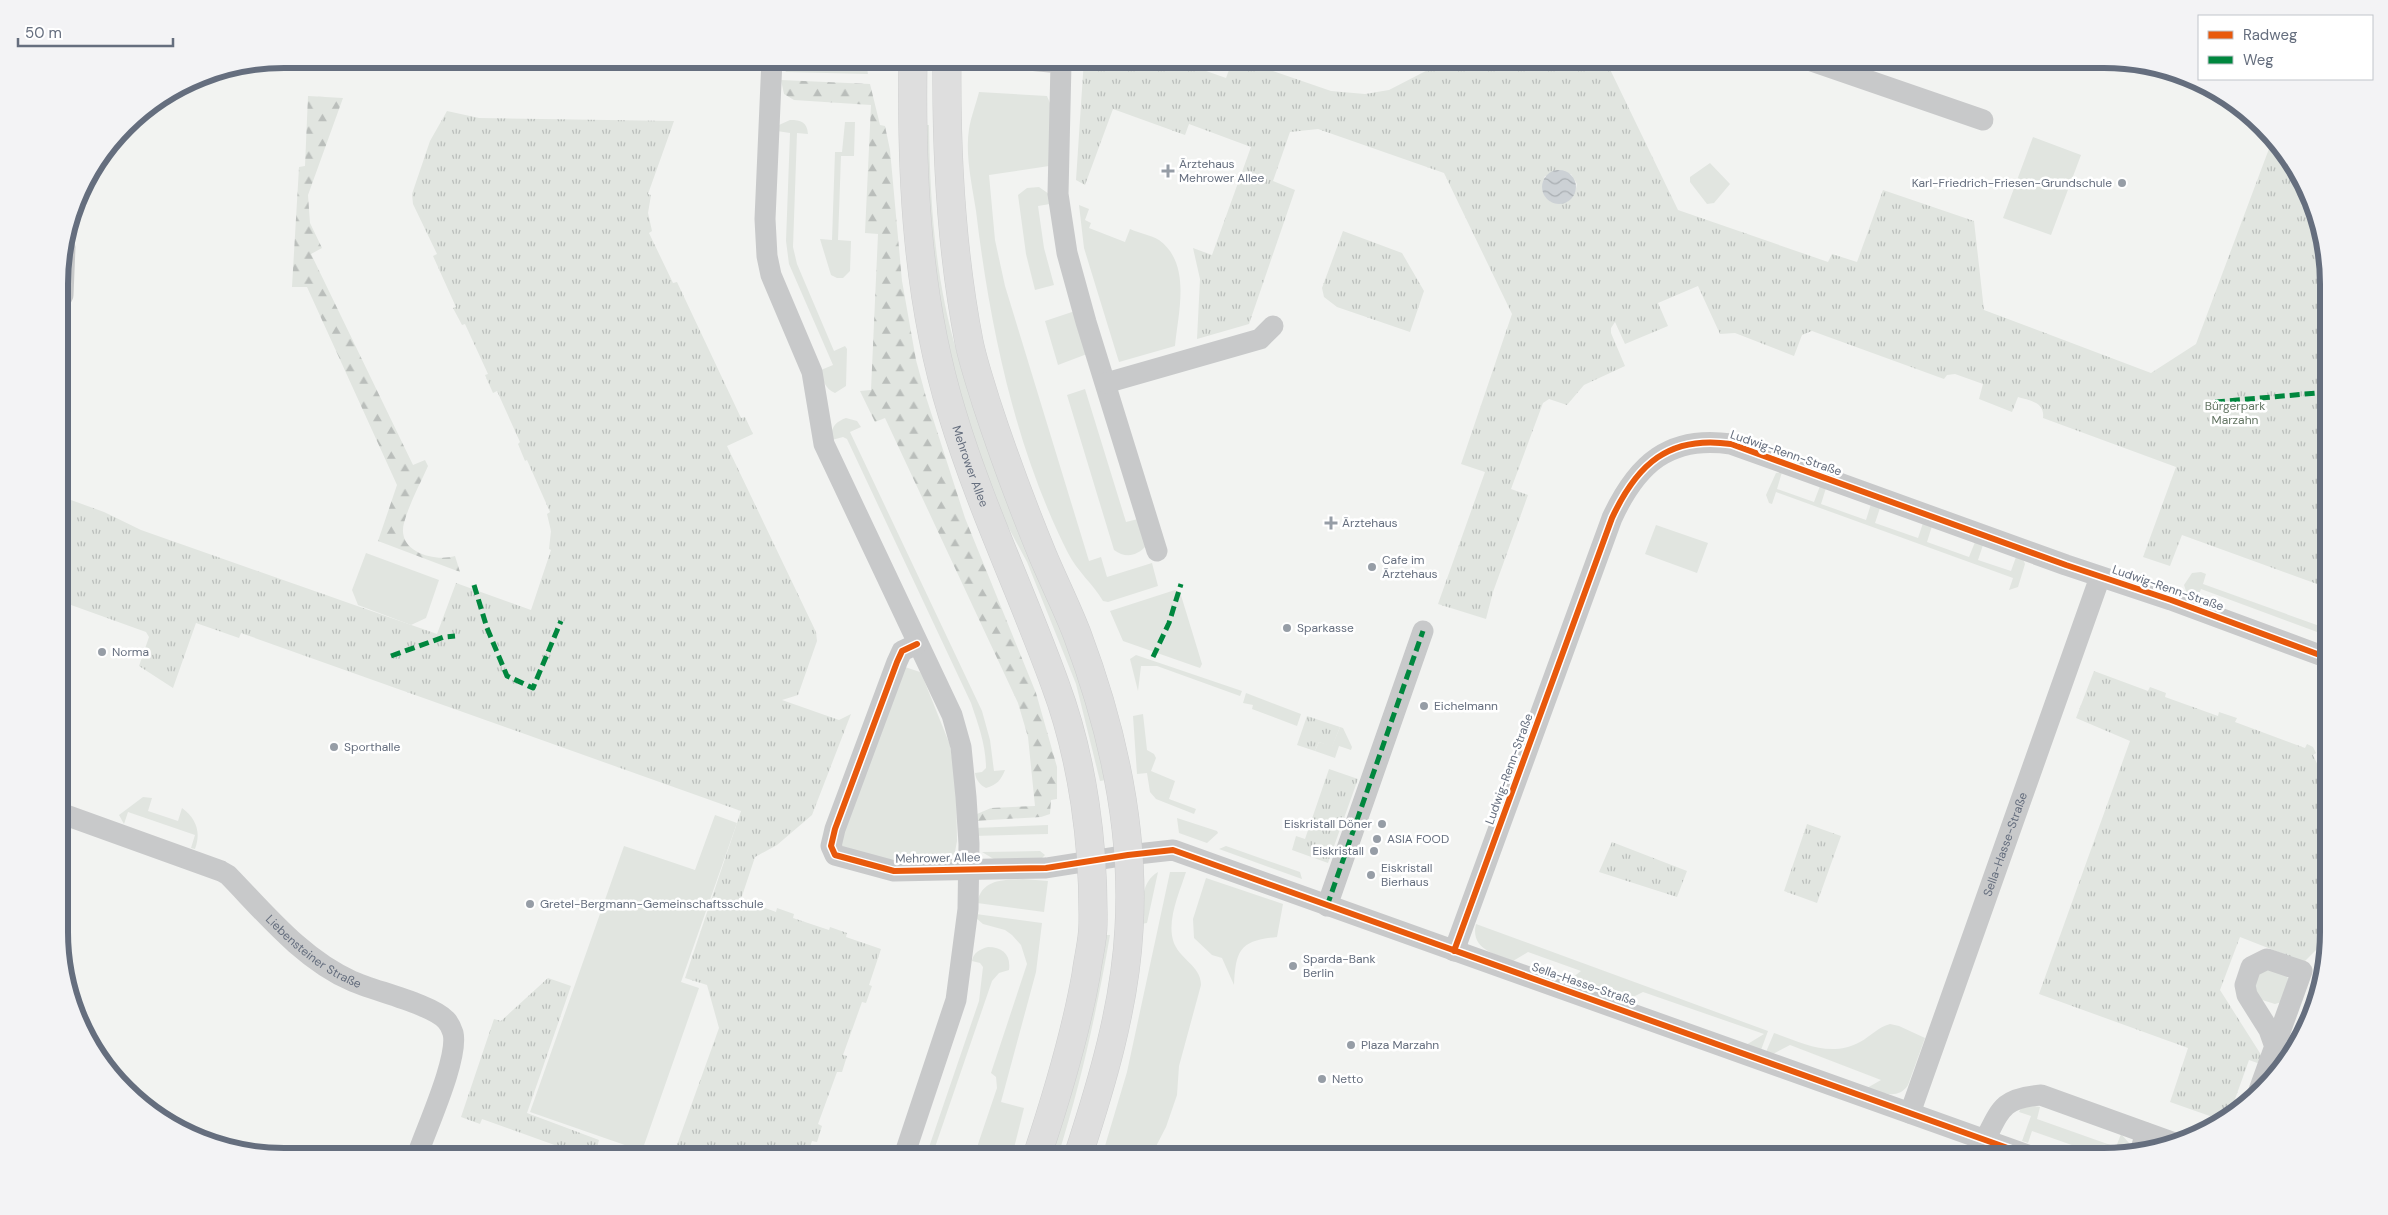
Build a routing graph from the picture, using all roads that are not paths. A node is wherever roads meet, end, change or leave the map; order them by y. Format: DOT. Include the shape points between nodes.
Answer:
graph roads {
  1 [pos="772,68"];
  2 [pos="913,68"];
  3 [pos="948,68"];
  4 [pos="1061,68"];
  5 [pos="1832,68"];
  6 [pos="1983,120"];
  7 [pos="1273,326"];
  8 [pos="1106,383"];
  9 [pos="1157,551"];
  10 [pos="2100,577"];
  11 [pos="1422,631"];
  12 [pos="917,644"];
  13 [pos="2320,655"];
  14 [pos="68,816"];
  15 [pos="1128,855"];
  16 [pos="1091,860"];
  17 [pos="969,868"];
  18 [pos="1327,906"];
  19 [pos="1454,950"];
  20 [pos="2275,1047"];
  21 [pos="2264,1077"];
  22 [pos="1910,1113"];
  23 [pos="1985,1140"];
  24 [pos="2143,1142"];
  25 [pos="420,1148"];
  26 [pos="907,1148"];
  27 [pos="1040,1148"];
  28 [pos="1080,1148"];
  29 [pos="2008,1148"];
  1 -- 12 [label="street, Mehrower Allee" via="765,219 770,274 812,372 824,444"];
  2 -- 16 [label="main road, Mehrower Allee" via="913,183 927,306 939,362 972,476 1056,686 1081,785"];
  3 -- 15 [label="main road" via="946,120 952,217 969,342 1001,448 1077,633 1102,707 1119,787"];
  4 -- 8 [label="street" via="1058,194 1067,253"];
  5 -- 6 [label="street"];
  7 -- 8 [label="street" via="1260,339"];
  8 -- 9 [label="street"];
  10 -- 13 [label="street, Ludwig-Renn-Straße"];
  10 -- 19 [label="street, Ludwig-Renn-Straße" via="1731,444 1707,440 1681,446 1654,459 1630,483 1612,518"];
  10 -- 22 [label="street, Sella-Hasse-Straße"];
  11 -- 18 [label="street"];
  12 -- 17 [label="street, Mehrower Allee" via="952,715 961,747"];
  12 -- 17 [label="street, Mehrower Allee" via="902,651 897,662 831,846 835,855 894,871"];
  14 -- 25 [label="street, Liebensteiner Straße" via="221,871 322,965 352,981 432,1010 446,1020 455,1045"];
  15 -- 16 [label="street, Mehrower Allee"];
  15 -- 18 [label="street, Sella-Hasse-Straße" via="1173,850"];
  15 -- 28 [label="main road" via="1129,930 1124,974 1105,1066"];
  16 -- 17 [label="street, Mehrower Allee" via="1046,868"];
  16 -- 27 [label="main road, Mehrower Allee" via="1093,929 1083,989 1072,1046"];
  17 -- 26 [label="street, Mehrower Allee" via="968,910 956,1000"];
  18 -- 19 [label="street, Sella-Hasse-Straße"];
  19 -- 22 [label="street, Sella-Hasse-Straße"];
  20 -- 21 [label="street"];
  22 -- 23 [label="street, Sella-Hasse-Straße"];
  23 -- 24 [label="street" via="2001,1108 2022,1096 2041,1095"];
  23 -- 29 [label="street, Sella-Hasse-Straße"];
}
